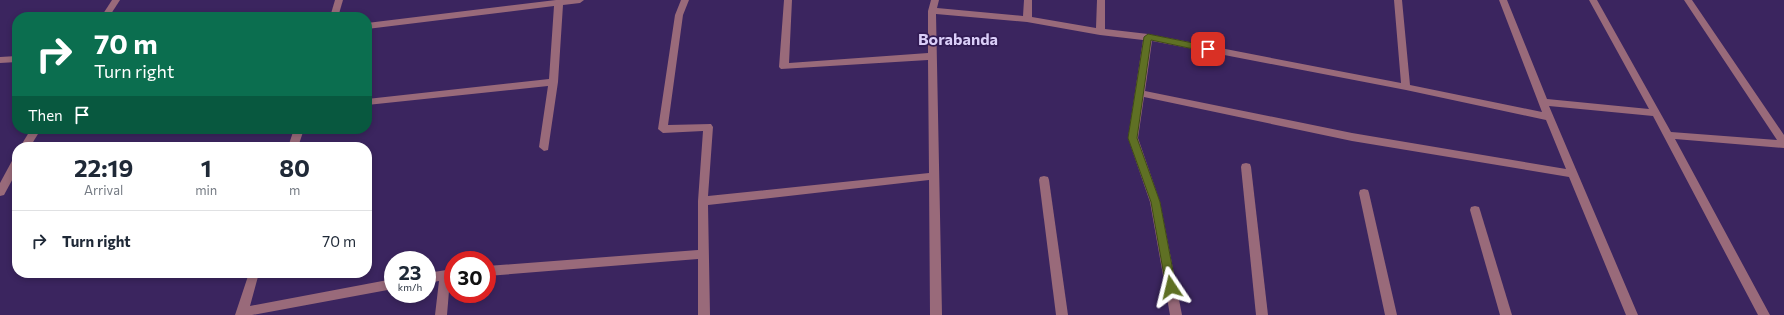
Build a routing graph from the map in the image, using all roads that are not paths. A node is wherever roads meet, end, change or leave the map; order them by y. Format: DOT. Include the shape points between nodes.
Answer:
graph roads {
  1 [pos="116,0"];
  2 [pos="339,0"];
  3 [pos="580,0"];
  4 [pos="685,0"];
  5 [pos="788,0"];
  6 [pos="935,0"];
  7 [pos="1028,0"];
  8 [pos="1101,0"];
  9 [pos="1398,0"];
  10 [pos="1503,0"];
  11 [pos="1593,0"];
  12 [pos="1688,0"];
  13 [pos="558,4"];
  14 [pos="932,11"];
  15 [pos="108,12"];
  16 [pos="335,12"];
  17 [pos="1027,20"];
  18 [pos="372,25"];
  19 [pos="1100,32"];
  20 [pos="1148,37"];
  21 [pos="933,56"];
  22 [pos="12,59"];
  23 [pos="0,60"];
  24 [pos="553,82"];
  25 [pos="1406,87"];
  26 [pos="1140,93"];
  27 [pos="372,101"];
  28 [pos="1543,102"];
  29 [pos="1656,113"];
  30 [pos="1549,117"];
  31 [pos="1668,135"];
  32 [pos="1784,144"];
  33 [pos="544,147"];
  34 [pos="1246,167"];
  35 [pos="12,171"];
  36 [pos="1574,174"];
  37 [pos="934,176"];
  38 [pos="1044,180"];
  39 [pos="0,192"];
  40 [pos="1364,193"];
  41 [pos="703,201"];
  42 [pos="1474,210"];
  43 [pos="704,254"];
  44 [pos="496,270"];
  45 [pos="252,278"];
  46 [pos="384,286"];
  47 [pos="444,300"];
  48 [pos="242,313"];
  49 [pos="441,315"];
  50 [pos="704,315"];
  51 [pos="936,315"];
  52 [pos="1062,315"];
  53 [pos="1176,315"];
  54 [pos="1262,315"];
  55 [pos="1391,315"];
  56 [pos="1506,315"];
  57 [pos="1632,315"];
  58 [pos="1764,315"];
  1 -- 15 [label="street"];
  2 -- 16 [label="street"];
  3 -- 13 [label="street"];
  4 -- 41 [label="street" via="679,14 663,129 708,127"];
  5 -- 21 [label="street" via="784,67"];
  6 -- 14 [label="street"];
  7 -- 17 [label="street"];
  8 -- 19 [label="street"];
  9 -- 25 [label="street"];
  10 -- 28 [label="street"];
  11 -- 29 [label="street"];
  12 -- 32 [label="street"];
  13 -- 18 [label="street"];
  13 -- 24 [label="street"];
  14 -- 17 [label="street"];
  14 -- 21 [label="street"];
  17 -- 19 [label="street"];
  19 -- 20 [label="street"];
  20 -- 25 [label="street"];
  20 -- 26 [label="street"];
  21 -- 37 [label="street"];
  22 -- 23 [label="street"];
  24 -- 27 [label="street"];
  24 -- 33 [label="street"];
  25 -- 30 [label="street"];
  26 -- 36 [label="street" via="1352,137"];
  26 -- 53 [label="street" via="1133,138 1156,202"];
  28 -- 29 [label="street"];
  28 -- 30 [label="street"];
  29 -- 31 [label="street"];
  30 -- 36 [label="street"];
  31 -- 32 [label="street"];
  31 -- 58 [label="street"];
  34 -- 54 [label="street"];
  35 -- 39 [label="street"];
  36 -- 57 [label="street"];
  37 -- 41 [label="street"];
  37 -- 51 [label="street"];
  38 -- 52 [label="street"];
  40 -- 55 [label="street"];
  41 -- 43 [label="street"];
  42 -- 56 [label="street"];
  43 -- 44 [label="street"];
  43 -- 50 [label="street"];
  45 -- 48 [label="street"];
  46 -- 48 [label="street"];
  47 -- 49 [label="street"];
}
